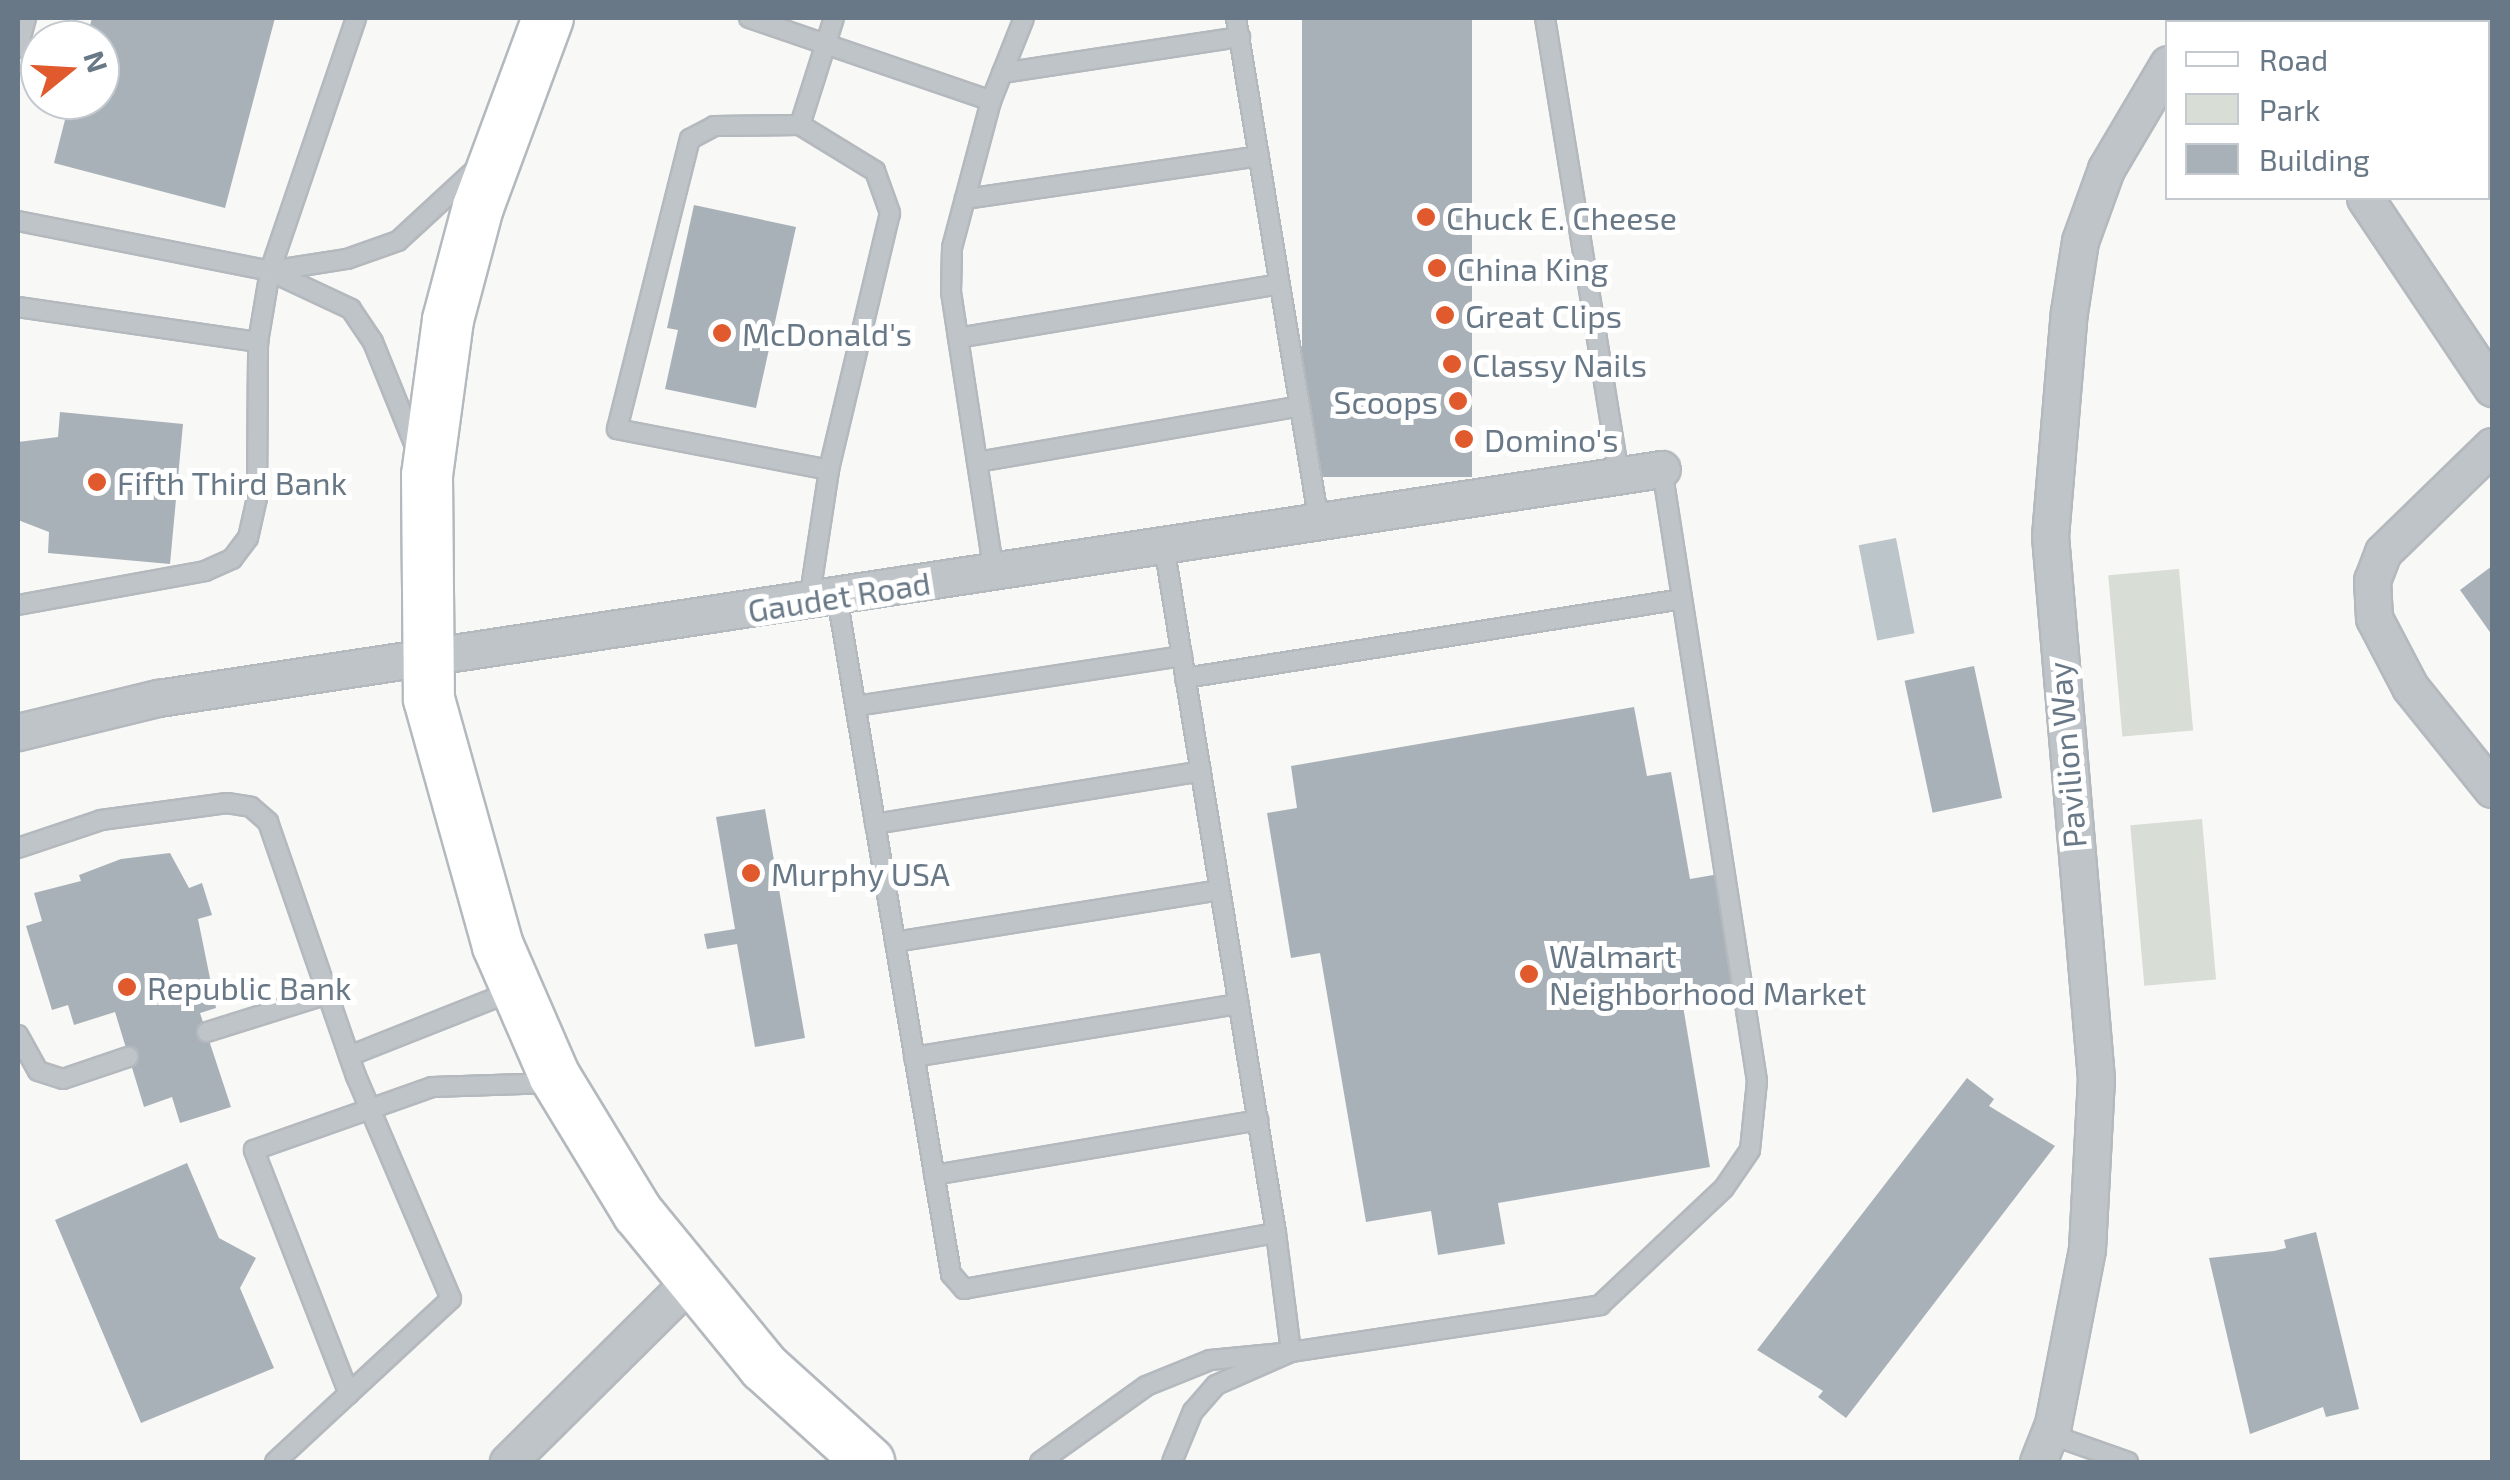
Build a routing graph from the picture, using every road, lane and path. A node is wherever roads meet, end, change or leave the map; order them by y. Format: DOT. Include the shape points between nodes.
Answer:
graph roads {
  1 [pos="26,18"];
  2 [pos="356,18"];
  3 [pos="548,18"];
  4 [pos="749,18"];
  5 [pos="834,18"];
  6 [pos="1024,18"];
  7 [pos="1236,18"];
  8 [pos="1545,18"];
  9 [pos="1240,37"];
  10 [pos="826,42"];
  11 [pos="18,48"];
  12 [pos="2165,69"];
  13 [pos="1002,74"];
  14 [pos="991,101"];
  15 [pos="800,124"];
  16 [pos="501,146"];
  17 [pos="1259,156"];
  18 [pos="965,200"];
  19 [pos="2366,200"];
  20 [pos="18,222"];
  21 [pos="270,271"];
  22 [pos="1280,284"];
  23 [pos="18,307"];
  24 [pos="958,338"];
  25 [pos="258,342"];
  26 [pos="2492,388"];
  27 [pos="1300,406"];
  28 [pos="2492,446"];
  29 [pos="977,462"];
  30 [pos="1662,469"];
  31 [pos="829,470"];
  32 [pos="427,476"];
  33 [pos="1619,476"];
  34 [pos="1319,522"];
  35 [pos="1164,546"];
  36 [pos="994,572"];
  37 [pos="1682,598"];
  38 [pos="823,599"];
  39 [pos="18,606"];
  40 [pos="1182,656"];
  41 [pos="426,660"];
  42 [pos="1185,678"];
  43 [pos="856,706"];
  44 [pos="18,732"];
  45 [pos="1200,770"];
  46 [pos="2492,789"];
  47 [pos="876,824"];
  48 [pos="18,848"];
  49 [pos="1220,890"];
  50 [pos="895,942"];
  51 [pos="517,990"];
  52 [pos="328,994"];
  53 [pos="1239,1004"];
  54 [pos="206,1032"];
  55 [pos="18,1035"];
  56 [pos="349,1056"];
  57 [pos="128,1057"];
  58 [pos="914,1057"];
  59 [pos="559,1083"];
  60 [pos="369,1108"];
  61 [pos="1258,1120"];
  62 [pos="934,1175"];
  63 [pos="1276,1233"];
  64 [pos="692,1279"];
  65 [pos="1291,1352"];
  66 [pos="348,1394"];
  67 [pos="2044,1448"];
  68 [pos="275,1462"];
  69 [pos="508,1462"];
  70 [pos="868,1462"];
  71 [pos="1040,1462"];
  72 [pos="1172,1462"];
  73 [pos="2128,1462"];
  1 -- 11 [label="lane"];
  2 -- 21 [label="lane"];
  3 -- 16 [label="main road"];
  4 -- 10 [label="lane"];
  5 -- 10 [label="lane"];
  6 -- 13 [label="lane"];
  7 -- 9 [label="lane"];
  8 -- 33 [label="lane"];
  9 -- 13 [label="lane"];
  9 -- 17 [label="lane"];
  10 -- 14 [label="lane"];
  10 -- 15 [label="lane"];
  12 -- 67 [label="street, Pavilion Way" via="2106,169 2080,241 2066,350 2050,536 2053,611 2096,1079 2087,1249"];
  13 -- 14 [label="lane"];
  14 -- 18 [label="lane"];
  15 -- 31 [label="lane" via="875,171 890,212"];
  15 -- 31 [label="lane" via="714,126 690,138 618,428"];
  16 -- 21 [label="lane" via="398,241 348,259"];
  16 -- 32 [label="main road" via="448,320"];
  17 -- 18 [label="lane"];
  17 -- 22 [label="lane"];
  18 -- 24 [label="lane" via="952,248"];
  19 -- 26 [label="street"];
  20 -- 21 [label="lane"];
  21 -- 25 [label="lane"];
  21 -- 32 [label="lane" via="351,309 372,342"];
  22 -- 24 [label="lane"];
  22 -- 27 [label="lane"];
  23 -- 25 [label="lane"];
  24 -- 29 [label="lane"];
  25 -- 39 [label="lane" via="256,498 248,538 232,559 181,576"];
  27 -- 29 [label="lane"];
  27 -- 34 [label="lane"];
  28 -- 46 [label="street" via="2383,552 2372,580 2374,618 2410,687"];
  29 -- 36 [label="lane"];
  30 -- 33 [label="street, Gaudet Road"];
  30 -- 37 [label="lane"];
  31 -- 38 [label="lane"];
  32 -- 41 [label="main road"];
  33 -- 34 [label="street, Gaudet Road"];
  34 -- 35 [label="street, Gaudet Road"];
  35 -- 36 [label="street, Gaudet Road"];
  35 -- 40 [label="lane"];
  36 -- 38 [label="street, Gaudet Road"];
  37 -- 42 [label="lane"];
  37 -- 65 [label="lane" via="1757,1081 1750,1150 1724,1188 1600,1306"];
  38 -- 41 [label="street, Gaudet Road"];
  38 -- 43 [label="lane"];
  40 -- 42 [label="lane"];
  40 -- 43 [label="lane"];
  41 -- 44 [label="street, Gaudet Road" via="158,698"];
  41 -- 51 [label="main road" via="474,870"];
  42 -- 45 [label="lane"];
  43 -- 47 [label="lane"];
  45 -- 47 [label="lane"];
  45 -- 49 [label="lane"];
  47 -- 50 [label="lane"];
  48 -- 52 [label="lane" via="100,820 227,802 251,806 268,822"];
  49 -- 50 [label="lane"];
  49 -- 53 [label="lane"];
  50 -- 58 [label="lane"];
  51 -- 56 [label="lane"];
  51 -- 59 [label="main road"];
  52 -- 54 [label="lane"];
  52 -- 56 [label="lane"];
  53 -- 58 [label="lane"];
  53 -- 61 [label="lane"];
  55 -- 57 [label="lane" via="38,1071 63,1078"];
  56 -- 60 [label="lane"];
  58 -- 62 [label="lane"];
  59 -- 60 [label="lane" via="432,1087"];
  59 -- 64 [label="main road" via="638,1213"];
  60 -- 66 [label="lane" via="450,1300"];
  60 -- 66 [label="lane" via="254,1150"];
  61 -- 62 [label="lane"];
  61 -- 63 [label="lane"];
  62 -- 63 [label="lane" via="951,1274 964,1289"];
  63 -- 65 [label="lane"];
  64 -- 69 [label="street"];
  64 -- 70 [label="main road" via="764,1366"];
  65 -- 71 [label="lane" via="1210,1360 1146,1386"];
  65 -- 72 [label="lane" via="1216,1385 1193,1411"];
  66 -- 68 [label="lane"];
  67 -- 73 [label="lane"];
}
